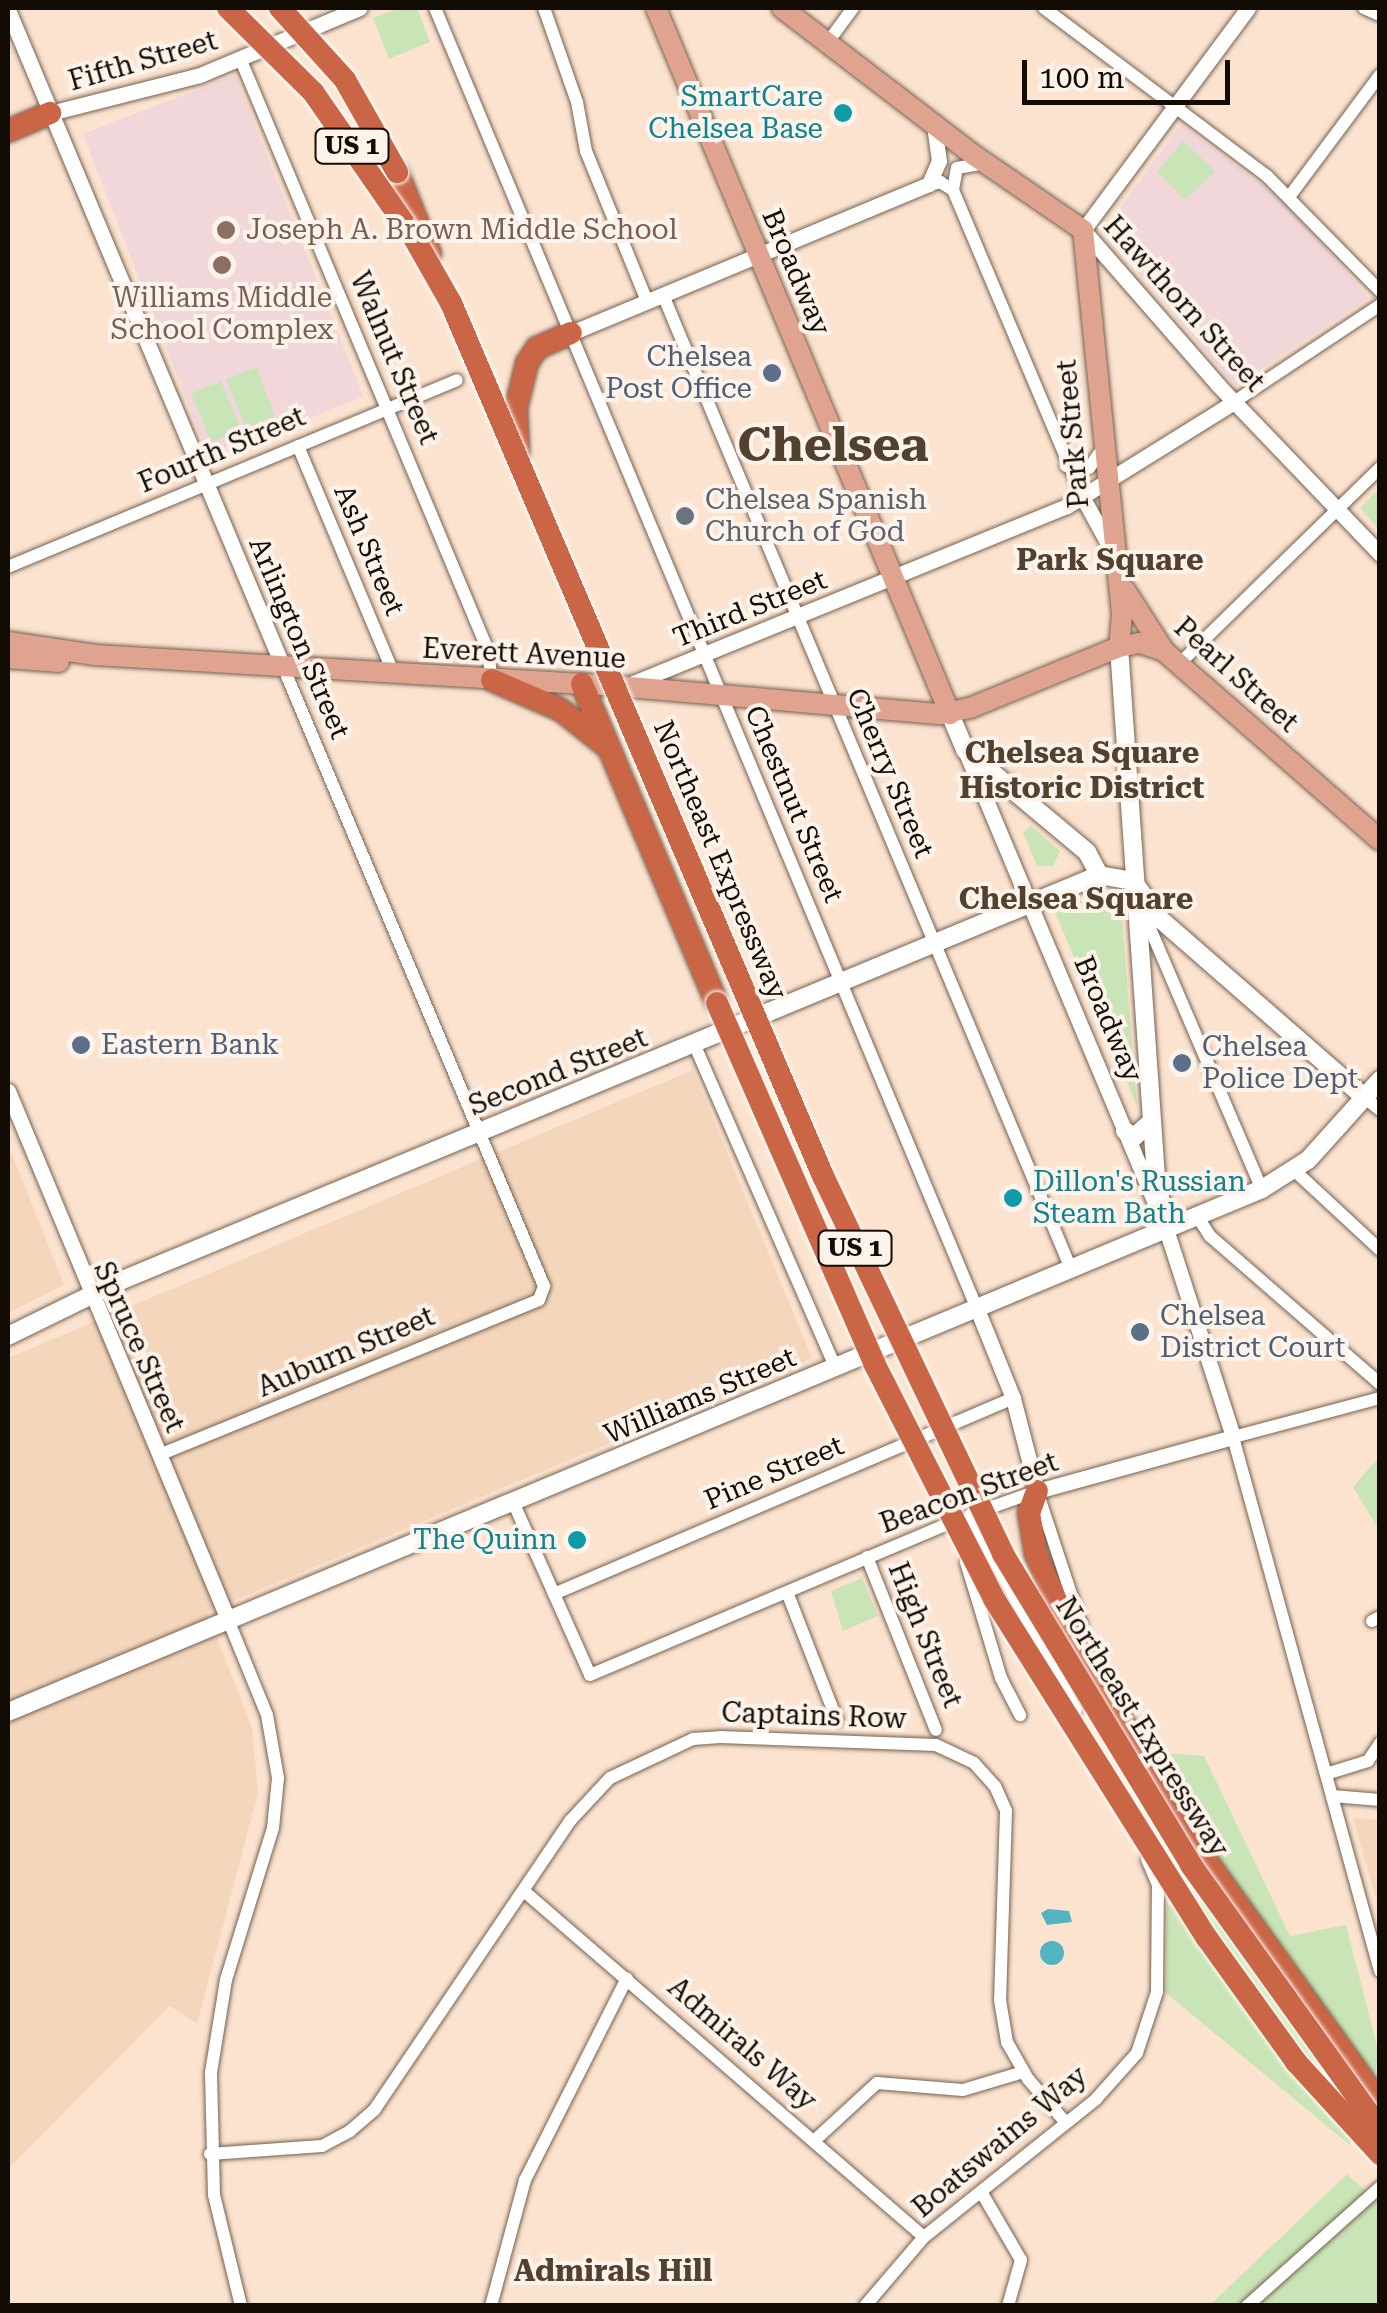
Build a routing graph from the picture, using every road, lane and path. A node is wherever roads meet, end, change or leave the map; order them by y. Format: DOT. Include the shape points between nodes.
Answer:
graph roads {
  1 [pos="228,8"];
  2 [pos="280,8"];
  3 [pos="358,8"];
  4 [pos="435,8"];
  5 [pos="544,8"];
  6 [pos="656,8"];
  7 [pos="782,8"];
  8 [pos="853,8"];
  9 [pos="1044,8"];
  10 [pos="1248,8"];
  11 [pos="1364,8"];
  12 [pos="8,10"];
  13 [pos="329,13"];
  14 [pos="1380,16"];
  15 [pos="828,42"];
  16 [pos="240,58"];
  17 [pos="1380,75"];
  18 [pos="1177,108"];
  19 [pos="50,113"];
  20 [pos="934,126"];
  21 [pos="8,131"];
  22 [pos="992,168"];
  23 [pos="926,186"];
  24 [pos="953,190"];
  25 [pos="1289,196"];
  26 [pos="1082,230"];
  27 [pos="759,255"];
  28 [pos="1380,291"];
  29 [pos="664,295"];
  30 [pos="647,302"];
  31 [pos="1380,305"];
  32 [pos="570,333"];
  33 [pos="457,380"];
  34 [pos="1234,402"];
  35 [pos="387,408"];
  36 [pos="298,446"];
  37 [pos="1101,451"];
  38 [pos="1066,466"];
  39 [pos="1380,468"];
  40 [pos="526,480"];
  41 [pos="206,484"];
  42 [pos="1104,486"];
  43 [pos="1083,498"];
  44 [pos="1337,509"];
  45 [pos="1380,554"];
  46 [pos="1115,560"];
  47 [pos="8,567"];
  48 [pos="894,577"];
  49 [pos="797,617"];
  50 [pos="8,642"];
  51 [pos="1119,647"];
  52 [pos="95,655"];
  53 [pos="705,655"];
  54 [pos="1172,657"];
  55 [pos="8,658"];
  56 [pos="284,669"];
  57 [pos="394,674"];
  58 [pos="492,680"];
  59 [pos="582,684"];
  60 [pos="625,686"];
  61 [pos="721,695"];
  62 [pos="834,705"];
  63 [pos="950,714"];
  64 [pos="965,750"];
  65 [pos="620,772"];
  66 [pos="1380,840"];
  67 [pos="1099,875"];
  68 [pos="1133,882"];
  69 [pos="1030,904"];
  70 [pos="933,940"];
  71 [pos="840,982"];
  72 [pos="695,1046"];
  73 [pos="1380,1080"];
  74 [pos="8,1091"];
  75 [pos="1364,1096"];
  76 [pos="1380,1110"];
  77 [pos="1151,1122"];
  78 [pos="1124,1131"];
  79 [pos="481,1132"];
  80 [pos="1295,1171"];
  81 [pos="1262,1189"];
  82 [pos="1196,1216"];
  83 [pos="1166,1229"];
  84 [pos="1380,1250"];
  85 [pos="1071,1270"];
  86 [pos="544,1286"];
  87 [pos="89,1298"];
  88 [pos="978,1309"];
  89 [pos="8,1336"];
  90 [pos="836,1369"];
  91 [pos="1380,1384"];
  92 [pos="1013,1398"];
  93 [pos="1380,1398"];
  94 [pos="1233,1438"];
  95 [pos="159,1455"];
  96 [pos="1038,1490"];
  97 [pos="514,1504"];
  98 [pos="970,1515"];
  99 [pos="952,1522"];
  100 [pos="867,1557"];
  101 [pos="787,1592"];
  102 [pos="554,1594"];
  103 [pos="229,1622"];
  104 [pos="8,1712"];
  105 [pos="1020,1716"];
  106 [pos="837,1720"];
  107 [pos="936,1730"];
  108 [pos="1380,1742"];
  109 [pos="1326,1774"];
  110 [pos="1332,1796"];
  111 [pos="1380,1800"];
  112 [pos="525,1892"];
  113 [pos="1380,1970"];
  114 [pos="627,1978"];
  115 [pos="1023,2072"];
  116 [pos="1380,2102"];
  117 [pos="1066,2123"];
  118 [pos="1380,2130"];
  119 [pos="814,2140"];
  120 [pos="210,2154"];
  121 [pos="1380,2154"];
  122 [pos="1380,2187"];
  123 [pos="983,2195"];
  124 [pos="924,2237"];
  125 [pos="241,2306"];
  126 [pos="491,2306"];
  127 [pos="865,2306"];
  128 [pos="1008,2306"];
  129 [pos="1246,2306"];
  1 -- 118 [label="highway, Northeast Expressway / US 1, bridge" via="313,92 445,292 822,1176 1003,1554 1192,1866"];
  2 -- 40 [label="highway, Northeast Expressway / US 1, bridge" via="336,68 380,137"];
  3 -- 13 [label="street, Fifth Street"];
  4 -- 32 [label="street, Chestnut Street"];
  5 -- 30 [label="street" via="586,151"];
  6 -- 27 [label="main road, Broadway"];
  7 -- 15 [label="main road, Hawthorn Street"];
  8 -- 15 [label="street"];
  9 -- 18 [label="street"];
  10 -- 18 [label="street"];
  11 -- 14 [label="street"];
  12 -- 19 [label="street, Arlington Street"];
  13 -- 16 [label="street, Fifth Street"];
  15 -- 20 [label="main road, Hawthorn Street"];
  16 -- 19 [label="street, Fifth Street" via="173,83"];
  16 -- 35 [label="street, Walnut Street"];
  17 -- 25 [label="street"];
  18 -- 25 [label="street"];
  18 -- 26 [label="street"];
  19 -- 21 [label="highway"];
  19 -- 41 [label="street, Arlington Street"];
  20 -- 22 [label="main road, Hawthorn Street"];
  20 -- 23 [label="street" via="939,161"];
  22 -- 24 [label="street" via="962,164"];
  22 -- 26 [label="main road, Hawthorn Street"];
  23 -- 24 [label="street" via="940,182"];
  23 -- 27 [label="street"];
  24 -- 38 [label="street, Pearl Street"];
  25 -- 28 [label="street"];
  26 -- 34 [label="street, Hawthorn Street"];
  26 -- 37 [label="main road, Park Street"];
  27 -- 29 [label="street"];
  27 -- 48 [label="main road, Broadway"];
  29 -- 30 [label="street"];
  29 -- 49 [label="street, Cherry Street"];
  30 -- 32 [label="street"];
  31 -- 34 [label="street"];
  32 -- 40 [label="highway" via="537,348 524,370 515,434"];
  32 -- 53 [label="street, Chestnut Street"];
  33 -- 35 [label="street, Fourth Street"];
  34 -- 42 [label="street, Third Street"];
  34 -- 44 [label="street, Hawthorn Street"];
  35 -- 36 [label="street, Fourth Street"];
  35 -- 58 [label="street, Walnut Street" via="487,648"];
  36 -- 41 [label="street, Fourth Street"];
  36 -- 57 [label="street, Ash Street"];
  37 -- 38 [label="street" via="1089,468"];
  37 -- 42 [label="main road, Park Street"];
  38 -- 43 [label="street, Pearl Street"];
  39 -- 44 [label="street"];
  40 -- 118 [label="highway, Northeast Expressway / US 1, bridge" via="788,1098 952,1458 1049,1638 1153,1806"];
  41 -- 47 [label="street, Fourth Street"];
  41 -- 56 [label="street, Arlington Street"];
  42 -- 43 [label="street, Third Street"];
  42 -- 46 [label="main road, Park Street"];
  43 -- 46 [label="street, Pearl Street"];
  43 -- 48 [label="street, Third Street"];
  44 -- 45 [label="street, Hawthorn Street"];
  44 -- 54 [label="street"];
  46 -- 51 [label="main road, Park Street"];
  46 -- 54 [label="main road, Pearl Street" via="1135,611"];
  48 -- 49 [label="street, Third Street"];
  48 -- 63 [label="main road, Broadway"];
  49 -- 53 [label="street, Third Street"];
  49 -- 62 [label="street, Cherry Street"];
  50 -- 52 [label="main road, Everett Avenue"];
  51 -- 54 [label="main road" via="1140,643"];
  51 -- 63 [label="main road"];
  51 -- 68 [label="main road, Park Street"];
  52 -- 55 [label="main road, Everett Avenue" via="69,662"];
  52 -- 56 [label="main road, Everett Avenue"];
  53 -- 60 [label="street, Third Street"];
  53 -- 61 [label="street, Chestnut Street"];
  54 -- 66 [label="main road, Pearl Street"];
  56 -- 57 [label="main road, Everett Avenue"];
  56 -- 79 [label="street, Arlington Street"];
  57 -- 58 [label="main road, Everett Avenue"];
  58 -- 59 [label="main road, Everett Avenue"];
  58 -- 65 [label="highway" via="584,724"];
  59 -- 60 [label="main road, Everett Avenue"];
  59 -- 65 [label="highway"];
  60 -- 61 [label="main road, Everett Avenue"];
  61 -- 62 [label="main road, Everett Avenue"];
  61 -- 71 [label="street, Chestnut Street"];
  62 -- 63 [label="main road, Everett Avenue"];
  62 -- 70 [label="street, Cherry Street"];
  63 -- 64 [label="main road, Broadway"];
  64 -- 67 [label="main road" via="1086,852"];
  64 -- 69 [label="street, Broadway"];
  65 -- 121 [label="highway, bridge" via="874,1363 1001,1613 1207,1938 1296,2062"];
  67 -- 68 [label="main road"];
  67 -- 69 [label="main road, Second Street"];
  68 -- 75 [label="main road" via="1160,919"];
  68 -- 77 [label="main road, Park Street"];
  68 -- 81 [label="street"];
  69 -- 70 [label="main road, Second Street"];
  69 -- 78 [label="street, Broadway"];
  70 -- 71 [label="main road, Second Street"];
  70 -- 85 [label="street, Cherry Street"];
  71 -- 72 [label="main road, Second Street"];
  71 -- 88 [label="street, Chestnut Street"];
  72 -- 79 [label="main road, Second Street"];
  72 -- 90 [label="street"];
  73 -- 75 [label="main road, Williams Street"];
  74 -- 87 [label="street, Spruce Street"];
  75 -- 76 [label="street"];
  75 -- 80 [label="main road, Williams Street"];
  77 -- 78 [label="main road" via="1134,1137"];
  77 -- 83 [label="main road, Park Street"];
  78 -- 83 [label="street, Broadway"];
  79 -- 86 [label="street, Arlington Street"];
  79 -- 87 [label="main road, Second Street"];
  80 -- 81 [label="main road, Williams Street"];
  80 -- 84 [label="street"];
  81 -- 82 [label="main road, Williams Street"];
  82 -- 83 [label="main road, Williams Street"];
  82 -- 91 [label="street" via="1210,1236"];
  83 -- 85 [label="main road, Williams Street"];
  83 -- 94 [label="street, Broadway"];
  85 -- 88 [label="main road, Williams Street"];
  86 -- 95 [label="street, Auburn Street" via="539,1300"];
  87 -- 89 [label="main road, Second Street"];
  87 -- 95 [label="street, Spruce Street"];
  88 -- 90 [label="main road, Williams Street"];
  88 -- 92 [label="street, Chestnut Street"];
  90 -- 97 [label="main road, Williams Street"];
  92 -- 96 [label="street, Chestnut Street"];
  92 -- 102 [label="street, Pine Street"];
  93 -- 94 [label="street, Beacon Street"];
  94 -- 96 [label="street, Beacon Street"];
  94 -- 109 [label="street, Broadway"];
  95 -- 103 [label="street, Spruce Street"];
  96 -- 98 [label="street, Beacon Street"];
  96 -- 116 [label="highway" via="1029,1514 1036,1555 1078,1634 1208,1863"];
  97 -- 102 [label="street"];
  97 -- 103 [label="main road, Williams Street"];
  98 -- 99 [label="street, Beacon Street"];
  98 -- 117 [label="street, Boatswains Way" via="1126,1804 1158,1884 1157,1992 1147,2030 1137,2054"];
  99 -- 100 [label="street, Beacon Street"];
  99 -- 105 [label="street" via="1001,1678"];
  100 -- 101 [label="street, Beacon Street"];
  100 -- 107 [label="street, High Street"];
  101 -- 102 [label="street, Beacon Street" via="590,1675"];
  101 -- 106 [label="street"];
  103 -- 104 [label="main road, Williams Street"];
  103 -- 120 [label="street" via="267,1714 278,1794 220,2012"];
  108 -- 109 [label="street" via="1368,1761"];
  109 -- 110 [label="street, Broadway"];
  110 -- 111 [label="street"];
  110 -- 113 [label="street, Broadway"];
  112 -- 114 [label="street, Admirals Way"];
  112 -- 115 [label="street, Captains Row" via="570,1822 610,1778 693,1739 936,1745 974,1763 995,1786 1006,1812 1000,2000 1007,2042"];
  112 -- 120 [label="street, Captains Row" via="375,2109 350,2131 322,2146"];
  114 -- 119 [label="street, Admirals Way"];
  114 -- 126 [label="street" via="525,2180"];
  115 -- 117 [label="street, Captains Row"];
  115 -- 119 [label="street" via="963,2090 876,2083"];
  117 -- 123 [label="street, Boatswains Way"];
  119 -- 124 [label="street, Admirals Way"];
  120 -- 125 [label="street" via="221,2236"];
  122 -- 129 [label="street"];
  123 -- 124 [label="street, Boatswains Way"];
  123 -- 128 [label="street" via="1022,2260"];
  124 -- 127 [label="street, Boatswains Way"];
}
